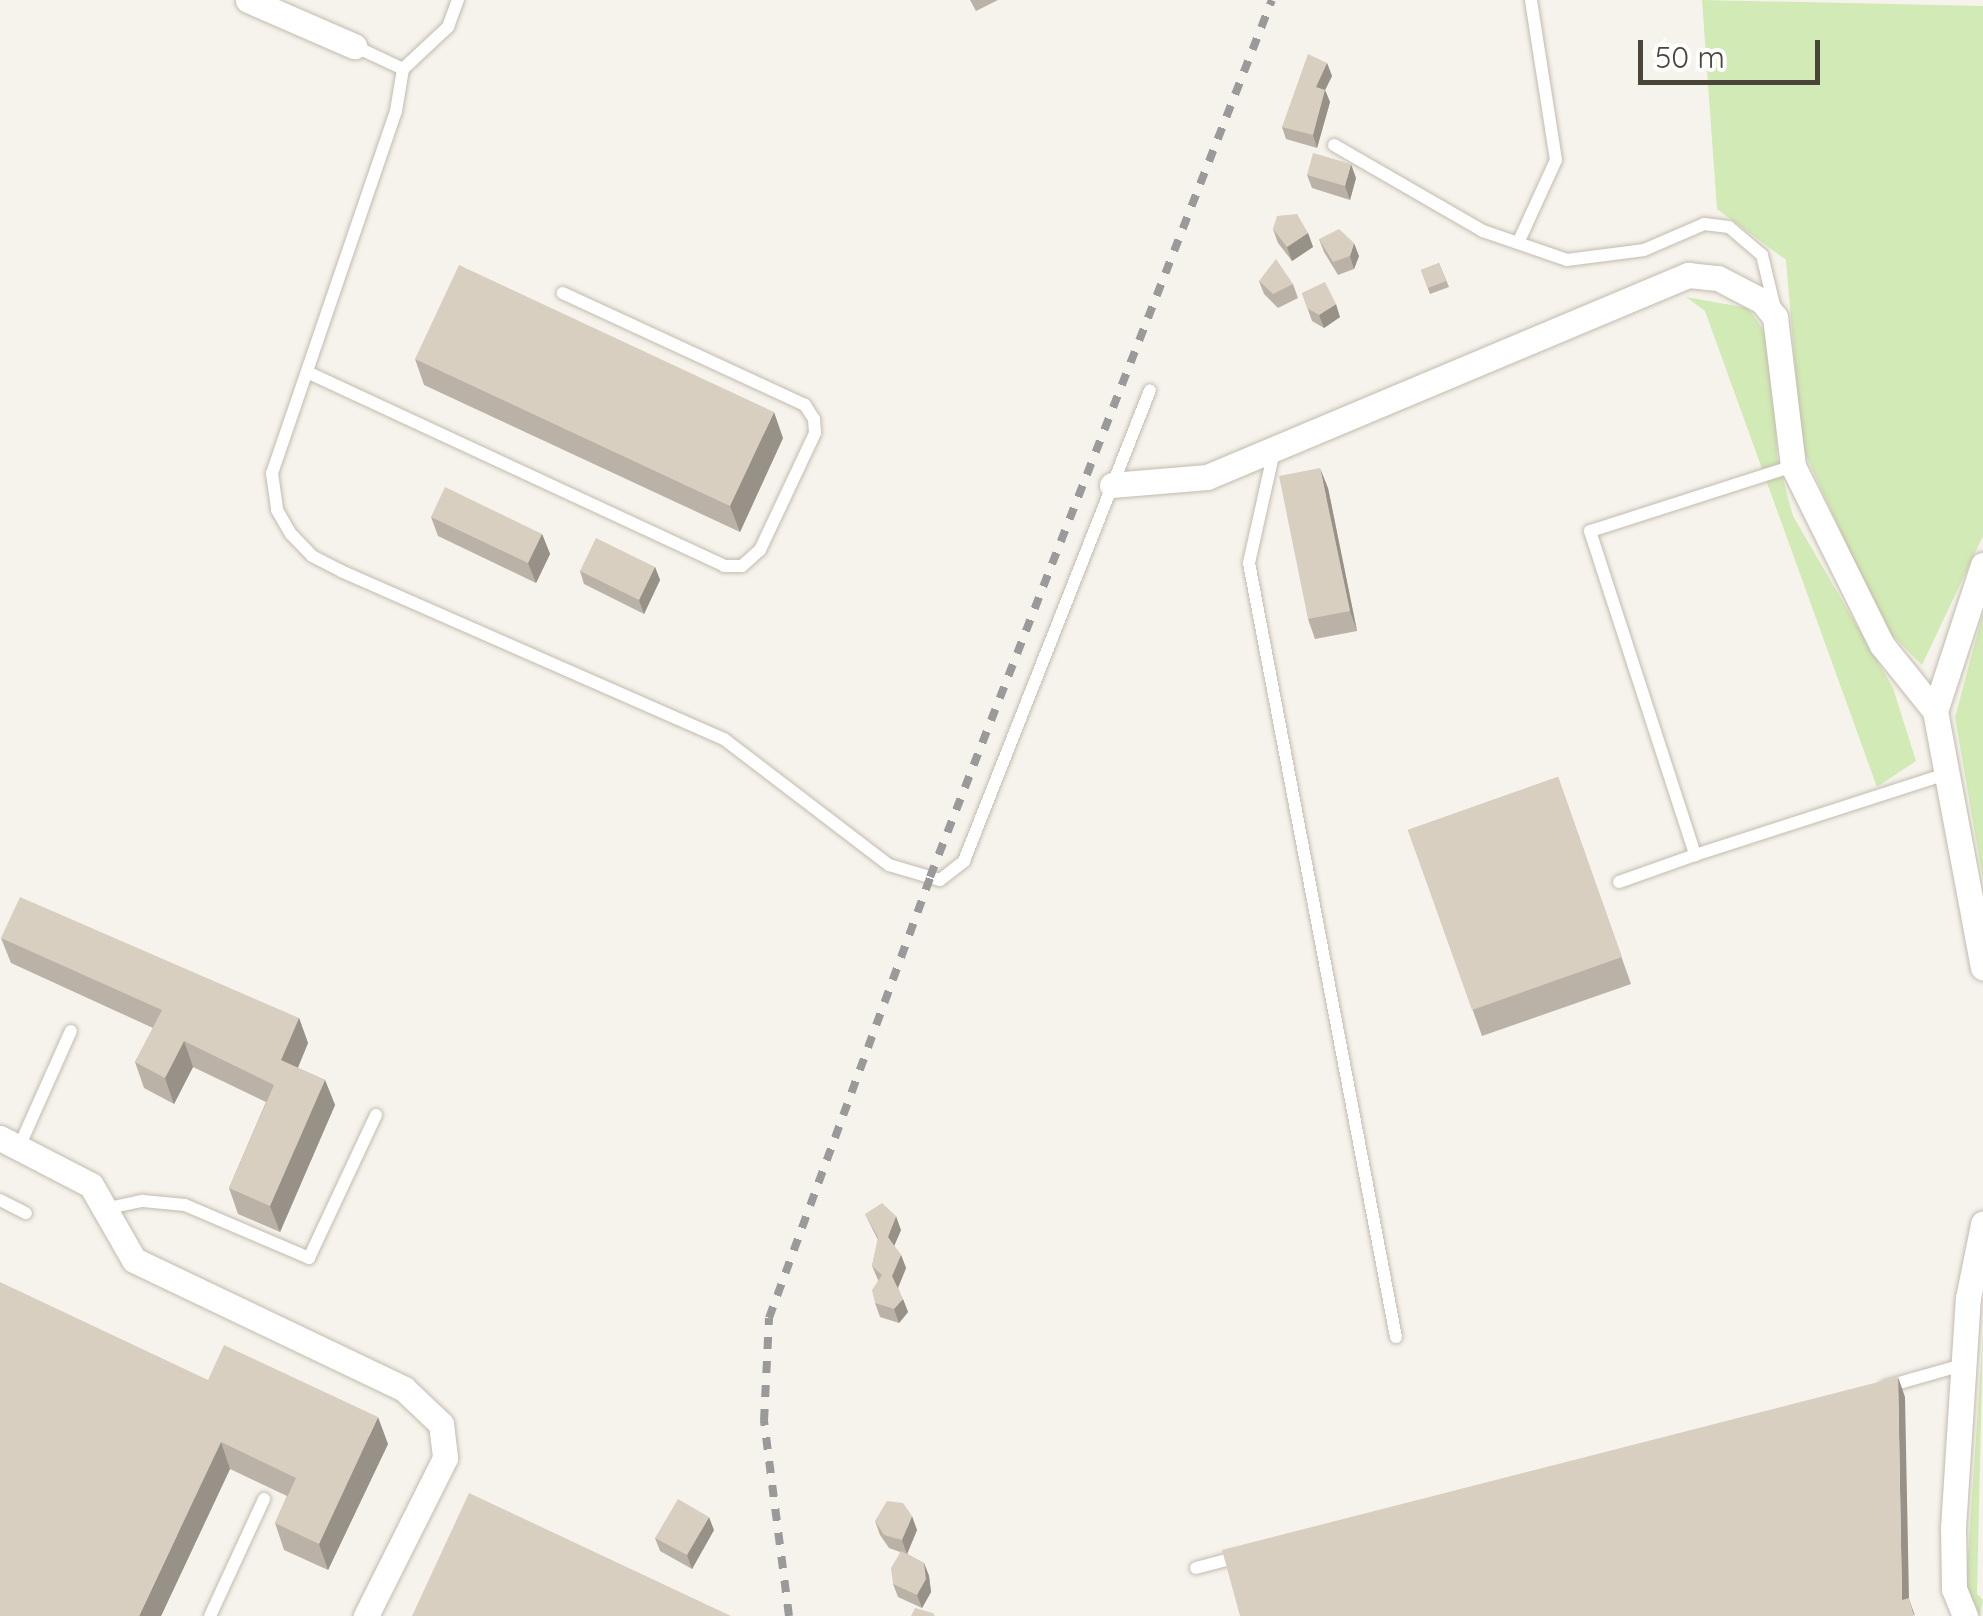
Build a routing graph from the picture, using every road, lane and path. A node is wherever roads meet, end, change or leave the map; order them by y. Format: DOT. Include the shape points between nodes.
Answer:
graph roads {
  1 [pos="248,0"];
  2 [pos="458,0"];
  3 [pos="1531,0"];
  4 [pos="354,46"];
  5 [pos="404,69"];
  6 [pos="1334,145"];
  7 [pos="1518,243"];
  8 [pos="563,293"];
  9 [pos="1775,317"];
  10 [pos="307,372"];
  11 [pos="1150,390"];
  12 [pos="1275,448"];
  13 [pos="1792,466"];
  14 [pos="1112,485"];
  15 [pos="1983,565"];
  16 [pos="1936,712"];
  17 [pos="1944,776"];
  18 [pos="1695,855"];
  19 [pos="1619,882"];
  20 [pos="1983,968"];
  21 [pos="71,1031"];
  22 [pos="376,1115"];
  23 [pos="9,1142"];
  24 [pos="0,1200"];
  25 [pos="104,1209"];
  26 [pos="26,1213"];
  27 [pos="1983,1224"];
  28 [pos="1396,1337"];
  29 [pos="1962,1365"];
  30 [pos="1866,1392"];
  31 [pos="264,1500"];
  32 [pos="1254,1553"];
  33 [pos="1196,1568"];
  34 [pos="210,1616"];
  35 [pos="366,1616"];
  36 [pos="1965,1616"];
  1 -- 4 [label="street"];
  2 -- 5 [label="lane" via="448,27"];
  3 -- 7 [label="lane" via="1556,160"];
  4 -- 5 [label="lane"];
  5 -- 10 [label="lane" via="396,111"];
  6 -- 7 [label="lane" via="1483,231"];
  7 -- 9 [label="lane" via="1586,260 1644,250 1704,224 1729,227 1762,255"];
  8 -- 10 [label="lane" via="805,406 814,418 815,432 760,550 742,566 724,566"];
  9 -- 12 [label="street" via="1744,290 1688,275"];
  9 -- 13 [label="street"];
  10 -- 14 [label="lane" via="272,474 277,510 312,556 724,738 889,865 940,880 964,861"];
  11 -- 14 [label="lane"];
  12 -- 14 [label="street" via="1207,477"];
  12 -- 28 [label="lane" via="1249,563"];
  13 -- 16 [label="street" via="1882,645"];
  13 -- 18 [label="lane" via="1590,530"];
  15 -- 16 [label="street"];
  16 -- 17 [label="street"];
  17 -- 18 [label="lane"];
  17 -- 20 [label="street"];
  18 -- 19 [label="lane"];
  21 -- 23 [label="lane"];
  22 -- 25 [label="lane" via="309,1258 186,1205 143,1201"];
  23 -- 25 [label="street" via="78,1174"];
  24 -- 26 [label="lane"];
  25 -- 35 [label="street" via="134,1260 404,1389 441,1424 445,1458"];
  27 -- 29 [label="street"];
  29 -- 30 [label="lane"];
  29 -- 36 [label="street" via="1954,1574"];
  31 -- 34 [label="lane"];
  32 -- 33 [label="lane"];
}
